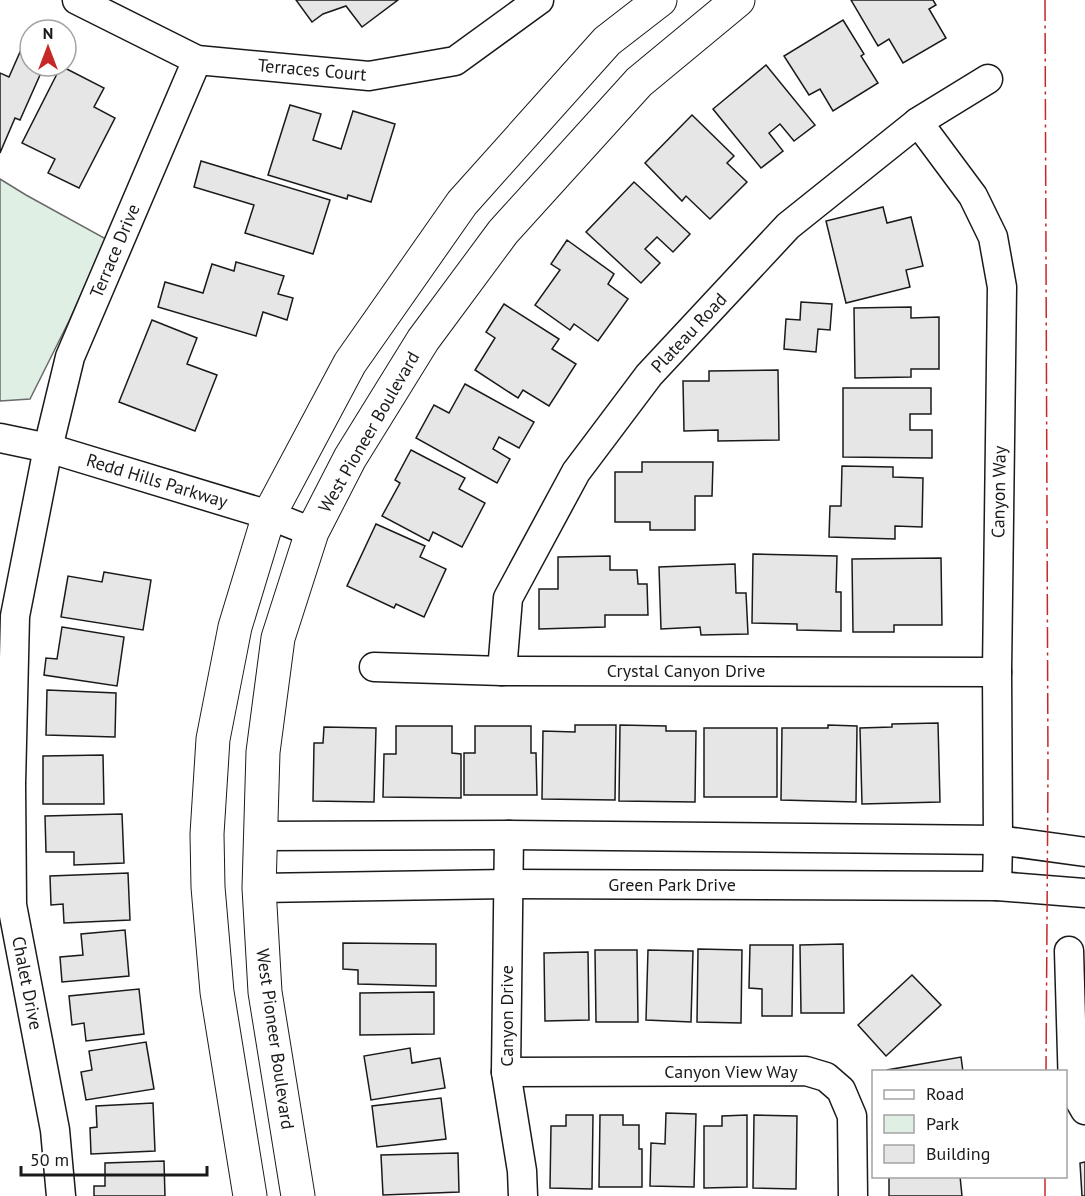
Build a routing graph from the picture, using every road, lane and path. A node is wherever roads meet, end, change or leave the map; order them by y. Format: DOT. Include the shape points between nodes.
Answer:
graph roads {
  1 [pos="77,0"];
  2 [pos="539,0"];
  3 [pos="660,0"];
  4 [pos="738,0"];
  5 [pos="196,60"];
  6 [pos="988,79"];
  7 [pos="918,122"];
  8 [pos="0,438"];
  9 [pos="48,448"];
  10 [pos="269,515"];
  11 [pos="312,532"];
  12 [pos="374,667"];
  13 [pos="502,670"];
  14 [pos="997,672"];
  15 [pos="509,835"];
  16 [pos="260,836"];
  17 [pos="998,840"];
  18 [pos="1085,852"];
  19 [pos="508,884"];
  20 [pos="997,886"];
  21 [pos="259,888"];
  22 [pos="1085,893"];
  23 [pos="6,905"];
  24 [pos="1069,951"];
  25 [pos="506,1072"];
  26 [pos="1085,1110"];
  27 [pos="61,1196"];
  28 [pos="250,1196"];
  29 [pos="298,1196"];
  30 [pos="523,1196"];
  31 [pos="853,1196"];
  1 -- 5 [label="street, Terraces Court"];
  2 -- 5 [label="street, Terraces Court" via="454,61 369,76"];
  3 -- 10 [label="main road" via="606,41 462,203 350,363"];
  4 -- 11 [label="main road, West Pioneer Boulevard" via="639,82 503,232 423,340 350,458"];
  5 -- 9 [label="street, Terrace Drive" via="69,357"];
  6 -- 7 [label="street, Plateau Road"];
  7 -- 13 [label="street, Plateau Road" via="788,226 649,375 576,472 508,598"];
  7 -- 14 [label="street, Canyon Way" via="973,196 993,237 1002,287"];
  8 -- 9 [label="street, Redd Hills Parkway"];
  9 -- 10 [label="street, Redd Hills Parkway"];
  9 -- 23 [label="street, Chalet Drive" via="15,616"];
  10 -- 11 [label="street, Redd Hills Parkway"];
  10 -- 28 [label="main road" via="235,627 213,739 207,834 217,992"];
  11 -- 16 [label="main road, West Pioneer Boulevard" via="278,638 263,752"];
  12 -- 13 [label="street, Crystal Canyon Drive"];
  13 -- 14 [label="street, Crystal Canyon Drive"];
  14 -- 17 [label="street, Canyon Way"];
  15 -- 16 [label="street"];
  15 -- 17 [label="street"];
  15 -- 19 [label="street, Canyon Drive"];
  16 -- 21 [label="main road, West Pioneer Boulevard"];
  17 -- 18 [label="street"];
  17 -- 20 [label="street, Canyon Way"];
  19 -- 20 [label="street, Green Park Drive"];
  19 -- 21 [label="street, Green Park Drive"];
  19 -- 25 [label="street, Canyon Drive"];
  20 -- 22 [label="street, Green Park Drive"];
  21 -- 29 [label="main road, West Pioneer Boulevard" via="265,992"];
  23 -- 27 [label="street, Chalet Drive" via="55,1130"];
  24 -- 26 [label="street" via="1073,1089"];
  25 -- 30 [label="street, Canyon Drive"];
  25 -- 31 [label="street, Canyon View Way" via="806,1071 826,1077 841,1090 852,1116"];
}
